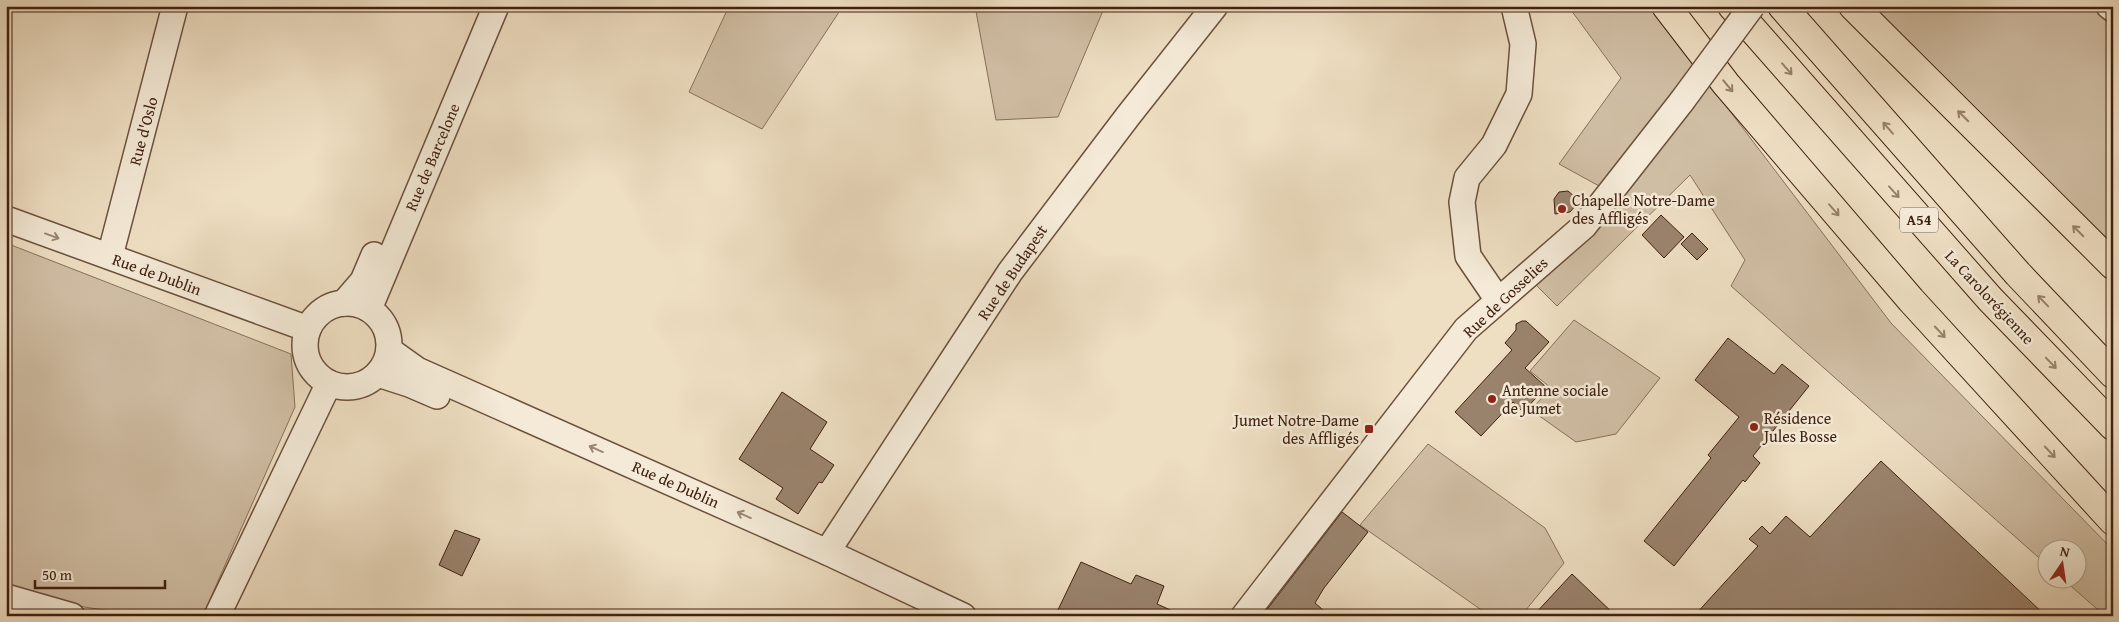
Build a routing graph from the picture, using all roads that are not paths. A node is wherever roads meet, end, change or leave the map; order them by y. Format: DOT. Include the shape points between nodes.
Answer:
graph roads {
  1 [pos="175,6"];
  2 [pos="478,6"];
  3 [pos="496,6"];
  4 [pos="1215,6"];
  5 [pos="1514,6"];
  6 [pos="1666,6"];
  7 [pos="1732,6"];
  8 [pos="1752,6"];
  9 [pos="1782,6"];
  10 [pos="1853,6"];
  11 [pos="2109,6"];
  12 [pos="2113,9"];
  13 [pos="6,219"];
  14 [pos="110,256"];
  15 [pos="2113,265"];
  16 [pos="1498,300"];
  17 [pos="344,303"];
  18 [pos="369,309"];
  19 [pos="308,329"];
  20 [pos="389,350"];
  21 [pos="378,374"];
  22 [pos="2113,374"];
  23 [pos="330,383"];
  24 [pos="2113,426"];
  25 [pos="2113,521"];
  26 [pos="827,552"];
  27 [pos="6,597"];
  28 [pos="72,616"];
  29 [pos="217,616"];
  30 [pos="930,616"];
  31 [pos="963,616"];
  32 [pos="1244,616"];
  1 -- 14 [label="street, Rue d'Oslo"];
  2 -- 17 [label="street, Rue de Barcelone" via="364,282"];
  3 -- 18 [label="street, Rue de Barcelone"];
  4 -- 26 [label="street, Rue de Budapest" via="1010,272"];
  5 -- 16 [label="street" via="1523,44 1520,94 1494,145 1467,178 1462,202 1468,256"];
  6 -- 25 [label="highway, one-way" via="1726,84 1911,300"];
  7 -- 24 [label="highway, La Carolorégienne / A54, one-way" via="1990,299"];
  8 -- 16 [label="street, Rue de Gosselies, bridge" via="1584,226"];
  22 -- 9 [label="highway, A54, one-way" via="2018,274"];
  15 -- 10 [label="highway, one-way"];
  11 -- 12 [label="street"];
  13 -- 14 [label="street, Rue de Dublin, one-way"];
  14 -- 19 [label="street, Rue de Dublin"];
  16 -- 32 [label="street, Rue de Gosselies" via="1466,329"];
  17 -- 18 [label="street"];
  17 -- 19 [label="street" via="322,311"];
  18 -- 20 [label="street" via="385,326"];
  19 -- 23 [label="street" via="305,342 308,361 319,376"];
  20 -- 21 [label="street" via="384,367"];
  26 -- 20 [label="street, Rue de Dublin, one-way" via="417,370"];
  21 -- 23 [label="street" via="355,387"];
  21 -- 30 [label="street, Rue de Dublin" via="418,388"];
  23 -- 29 [label="street"];
  26 -- 31 [label="street, Rue de Dublin"];
  27 -- 28 [label="street"];
}
